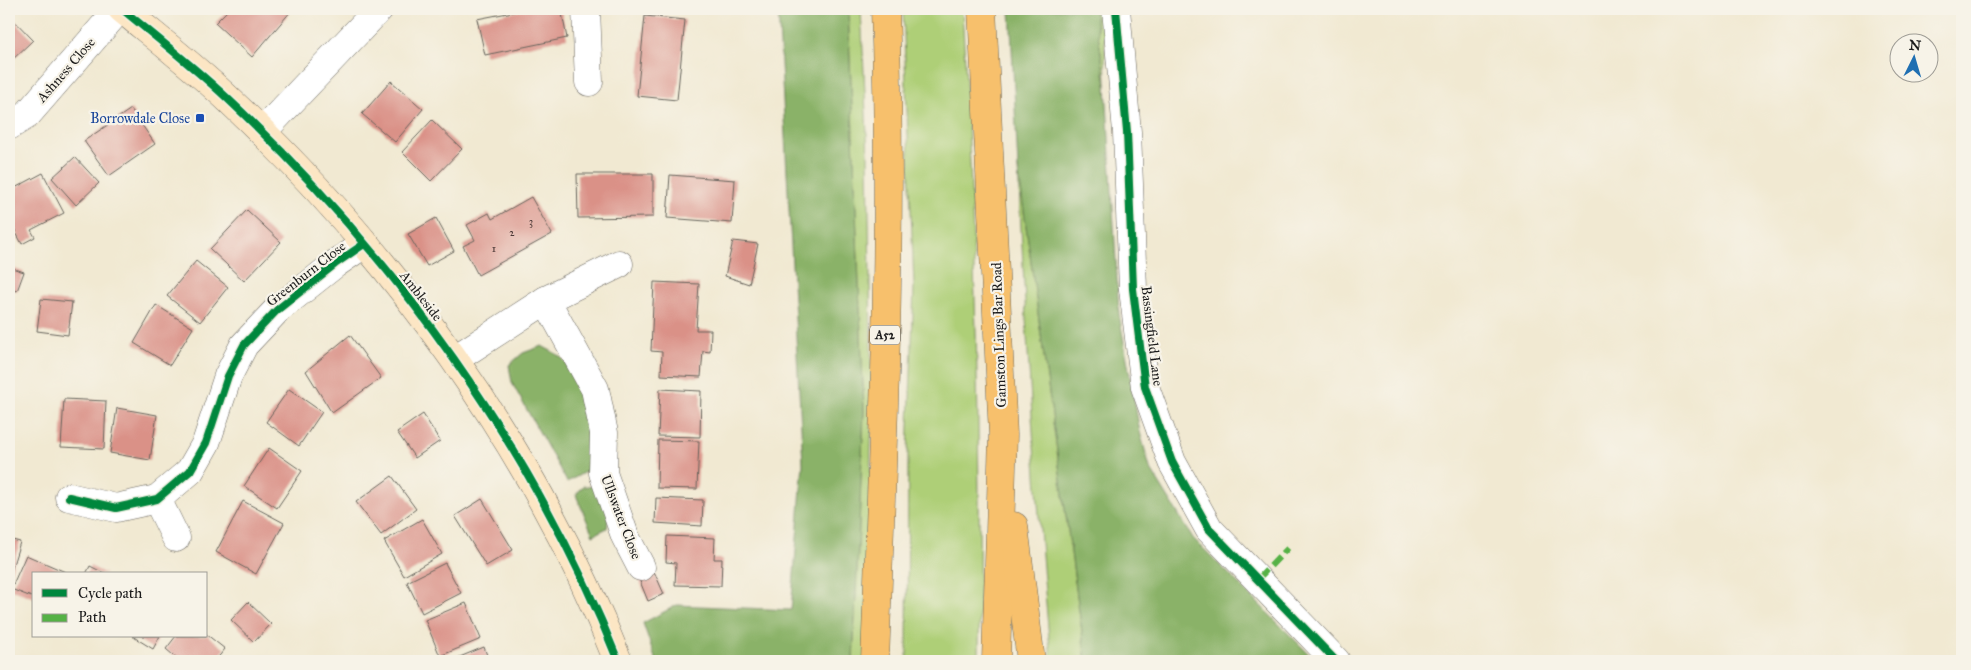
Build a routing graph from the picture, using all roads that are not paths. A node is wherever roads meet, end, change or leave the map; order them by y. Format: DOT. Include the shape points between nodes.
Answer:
graph roads {
  1 [pos="121,9"];
  2 [pos="379,9"];
  3 [pos="586,9"];
  4 [pos="885,9"];
  5 [pos="982,9"];
  6 [pos="1116,9"];
  7 [pos="589,82"];
  8 [pos="9,126"];
  9 [pos="262,132"];
  10 [pos="364,244"];
  11 [pos="619,264"];
  12 [pos="546,300"];
  13 [pos="455,359"];
  14 [pos="1003,435"];
  15 [pos="68,497"];
  16 [pos="157,499"];
  17 [pos="176,538"];
  18 [pos="640,568"];
  19 [pos="616,661"];
  20 [pos="876,661"];
  21 [pos="996,661"];
  22 [pos="1032,661"];
  23 [pos="1336,661"];
  1 -- 8 [label="street, Ashness Close" via="27,115"];
  1 -- 9 [label="street, Ambleside" via="226,97"];
  2 -- 9 [label="street"];
  3 -- 7 [label="street"];
  4 -- 20 [label="highway, A52" via="889,133"];
  5 -- 14 [label="highway, Gamston Lings Bar Road"];
  6 -- 23 [label="street, Bassingfield Lane" via="1127,132 1133,289 1145,387 1172,462 1209,529"];
  9 -- 10 [label="street, Ambleside"];
  10 -- 13 [label="street, Ambleside"];
  10 -- 16 [label="street, Greenburn Close" via="277,310 244,345 228,376 206,443 190,471"];
  11 -- 12 [label="street"];
  12 -- 13 [label="street"];
  12 -- 18 [label="street, Ullswater Close" via="595,388 604,432 603,473"];
  13 -- 19 [label="street, Ambleside" via="542,499 572,558"];
  14 -- 21 [label="highway, Gamston Lings Bar Road"];
  14 -- 22 [label="highway"];
  15 -- 16 [label="street, Greenburn Close" via="116,508"];
  16 -- 17 [label="street"];
}
